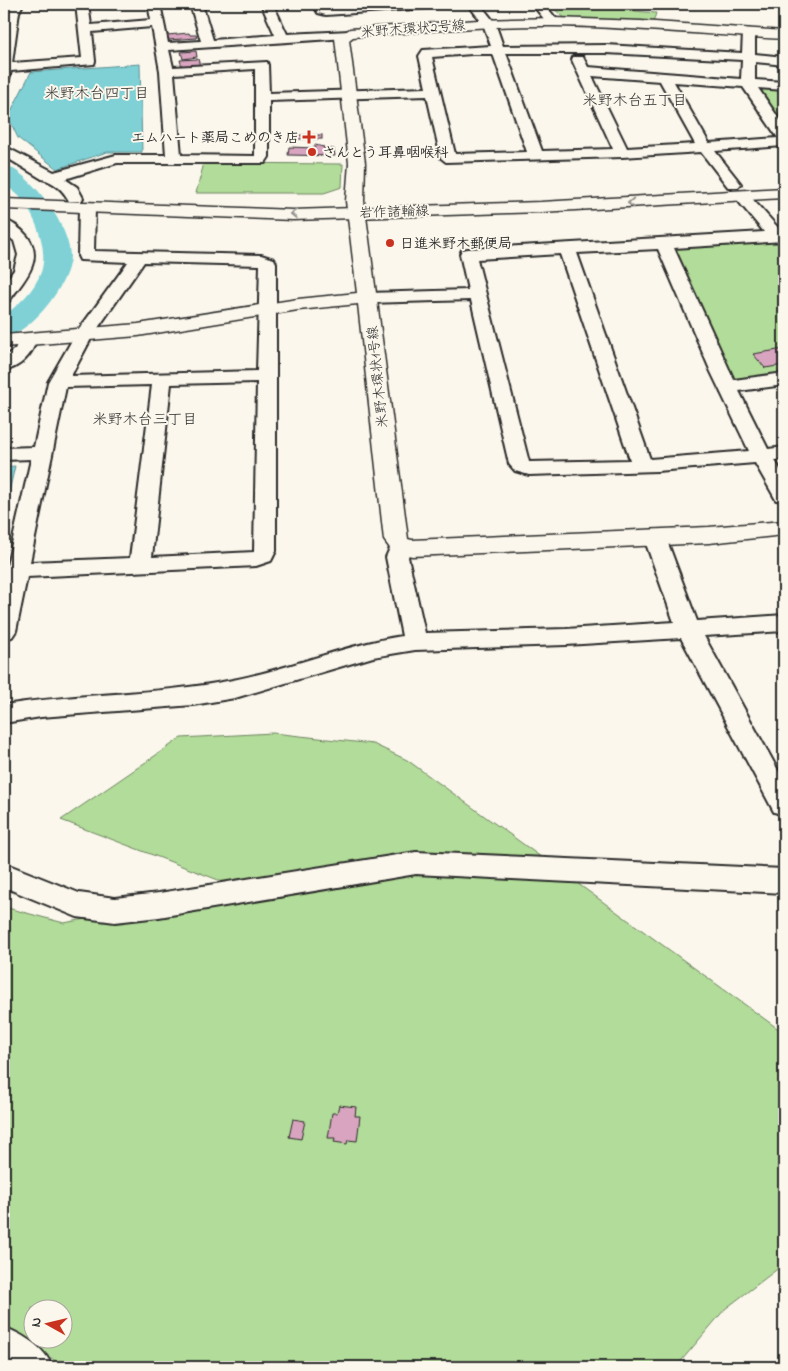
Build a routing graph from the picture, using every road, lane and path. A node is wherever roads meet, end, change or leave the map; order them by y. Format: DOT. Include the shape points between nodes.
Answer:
graph roads {
  1 [pos="17,4"];
  2 [pos="82,4"];
  3 [pos="154,4"];
  4 [pos="196,4"];
  5 [pos="267,4"];
  6 [pos="319,4"];
  7 [pos="428,4"];
  8 [pos="474,4"];
  9 [pos="538,4"];
  10 [pos="780,4"];
  11 [pos="784,4"];
  12 [pos="397,5"];
  13 [pos="553,22"];
  14 [pos="159,23"];
  15 [pos="489,23"];
  16 [pos="85,29"];
  17 [pos="748,33"];
  18 [pos="346,34"];
  19 [pos="784,35"];
  20 [pos="282,38"];
  21 [pos="208,43"];
  22 [pos="164,47"];
  23 [pos="572,47"];
  24 [pos="497,48"];
  25 [pos="748,58"];
  26 [pos="784,61"];
  27 [pos="5,71"];
  28 [pos="167,71"];
  29 [pos="583,72"];
  30 [pos="665,78"];
  31 [pos="748,84"];
  32 [pos="784,86"];
  33 [pos="433,92"];
  34 [pos="348,94"];
  35 [pos="262,96"];
  36 [pos="784,136"];
  37 [pos="784,142"];
  38 [pos="705,148"];
  39 [pos="4,150"];
  40 [pos="622,153"];
  41 [pos="536,156"];
  42 [pos="174,160"];
  43 [pos="54,177"];
  44 [pos="784,181"];
  45 [pos="738,190"];
  46 [pos="784,193"];
  47 [pos="4,196"];
  48 [pos="72,203"];
  49 [pos="4,204"];
  50 [pos="356,206"];
  51 [pos="4,224"];
  52 [pos="4,236"];
  53 [pos="780,236"];
  54 [pos="664,244"];
  55 [pos="567,249"];
  56 [pos="139,258"];
  57 [pos="6,293"];
  58 [pos="479,295"];
  59 [pos="368,298"];
  60 [pos="268,308"];
  61 [pos="84,335"];
  62 [pos="16,341"];
  63 [pos="4,365"];
  64 [pos="267,376"];
  65 [pos="162,380"];
  66 [pos="784,380"];
  67 [pos="58,382"];
  68 [pos="728,387"];
  69 [pos="42,453"];
  70 [pos="784,453"];
  71 [pos="4,454"];
  72 [pos="761,457"];
  73 [pos="642,465"];
  74 [pos="784,495"];
  75 [pos="784,528"];
  76 [pos="655,538"];
  77 [pos="403,547"];
  78 [pos="140,564"];
  79 [pos="17,570"];
  80 [pos="784,623"];
  81 [pos="688,628"];
  82 [pos="4,631"];
  83 [pos="415,642"];
  84 [pos="4,714"];
  85 [pos="781,794"];
  86 [pos="4,875"];
  87 [pos="784,880"];
  88 [pos="4,1346"];
  89 [pos="32,1367"];
  1 -- 27 [label="street" via="13,12"];
  2 -- 16 [label="street"];
  3 -- 14 [label="street"];
  4 -- 21 [label="street"];
  5 -- 20 [label="street"];
  6 -- 12 [label="street" via="323,11"];
  7 -- 12 [label="street"];
  8 -- 15 [label="street"];
  9 -- 13 [label="street"];
  10 -- 11 [label="street"];
  13 -- 15 [label="street, 米野木環状2号線"];
  13 -- 17 [label="street, 米野木環状2号線"];
  14 -- 16 [label="street"];
  14 -- 22 [label="street"];
  15 -- 18 [label="street, 米野木環状2号線"];
  15 -- 24 [label="street"];
  16 -- 27 [label="street" via="89,61"];
  17 -- 19 [label="street, 米野木環状2号線"];
  17 -- 25 [label="street"];
  18 -- 20 [label="street"];
  18 -- 34 [label="street, 米野木環状2号線" via="342,38"];
  20 -- 21 [label="street"];
  21 -- 22 [label="street"];
  22 -- 28 [label="street"];
  23 -- 24 [label="street"];
  23 -- 25 [label="street"];
  23 -- 29 [label="street"];
  24 -- 33 [label="street" via="426,54"];
  24 -- 41 [label="street"];
  25 -- 26 [label="street"];
  25 -- 31 [label="street"];
  28 -- 35 [label="street" via="262,65"];
  28 -- 42 [label="street"];
  29 -- 30 [label="street"];
  29 -- 40 [label="street"];
  30 -- 31 [label="street"];
  30 -- 38 [label="street"];
  31 -- 32 [label="street"];
  31 -- 36 [label="street"];
  33 -- 34 [label="street"];
  33 -- 41 [label="street" via="451,160"];
  34 -- 35 [label="street"];
  34 -- 50 [label="street, 米野木環状2号線" via="356,163"];
  35 -- 42 [label="street" via="260,160"];
  37 -- 38 [label="street"];
  38 -- 40 [label="street"];
  38 -- 45 [label="street"];
  39 -- 43 [label="street" via="46,176"];
  40 -- 41 [label="street"];
  42 -- 43 [label="street" via="111,160"];
  43 -- 48 [label="street" via="72,190"];
  44 -- 45 [label="street, 岩作諸輪線"];
  45 -- 46 [label="street, 岩作諸輪線"];
  45 -- 50 [label="street, 岩作諸輪線" via="541,207"];
  45 -- 53 [label="street"];
  47 -- 48 [label="street, 岩作諸輪線"];
  48 -- 49 [label="street, 岩作諸輪線"];
  48 -- 50 [label="street, 岩作諸輪線" via="283,214"];
  48 -- 56 [label="street" via="86,256"];
  50 -- 59 [label="street, 米野木環状1号線"];
  51 -- 57 [label="street" via="26,249 25,266"];
  52 -- 57 [label="street" via="14,242 15,249"];
  53 -- 54 [label="street"];
  54 -- 55 [label="street"];
  54 -- 68 [label="street"];
  55 -- 58 [label="street" via="468,254"];
  55 -- 73 [label="street"];
  56 -- 60 [label="street" via="266,261"];
  56 -- 61 [label="street"];
  58 -- 59 [label="street"];
  58 -- 73 [label="street" via="518,464 529,469"];
  59 -- 60 [label="street"];
  59 -- 77 [label="street, 米野木環状1号線" via="396,540"];
  60 -- 61 [label="street" via="168,326"];
  60 -- 64 [label="street"];
  61 -- 62 [label="street"];
  61 -- 67 [label="street"];
  62 -- 63 [label="street" via="25,348 19,357"];
  64 -- 65 [label="street"];
  64 -- 78 [label="street" via="266,551 263,556 256,559"];
  65 -- 67 [label="street"];
  65 -- 78 [label="street"];
  66 -- 68 [label="street"];
  67 -- 69 [label="street"];
  68 -- 72 [label="street"];
  69 -- 71 [label="street"];
  69 -- 79 [label="street"];
  70 -- 72 [label="street"];
  72 -- 73 [label="street"];
  72 -- 74 [label="street"];
  75 -- 76 [label="street"];
  76 -- 77 [label="street"];
  76 -- 81 [label="street"];
  77 -- 83 [label="street" via="397,557"];
  78 -- 79 [label="street"];
  79 -- 82 [label="street"];
  80 -- 81 [label="street"];
  81 -- 83 [label="street" via="566,637"];
  81 -- 85 [label="street"];
  83 -- 84 [label="street" via="372,649 235,689"];
  86 -- 87 [label="street" via="77,905 115,910 416,863"];
  88 -- 89 [label="street"];
}
